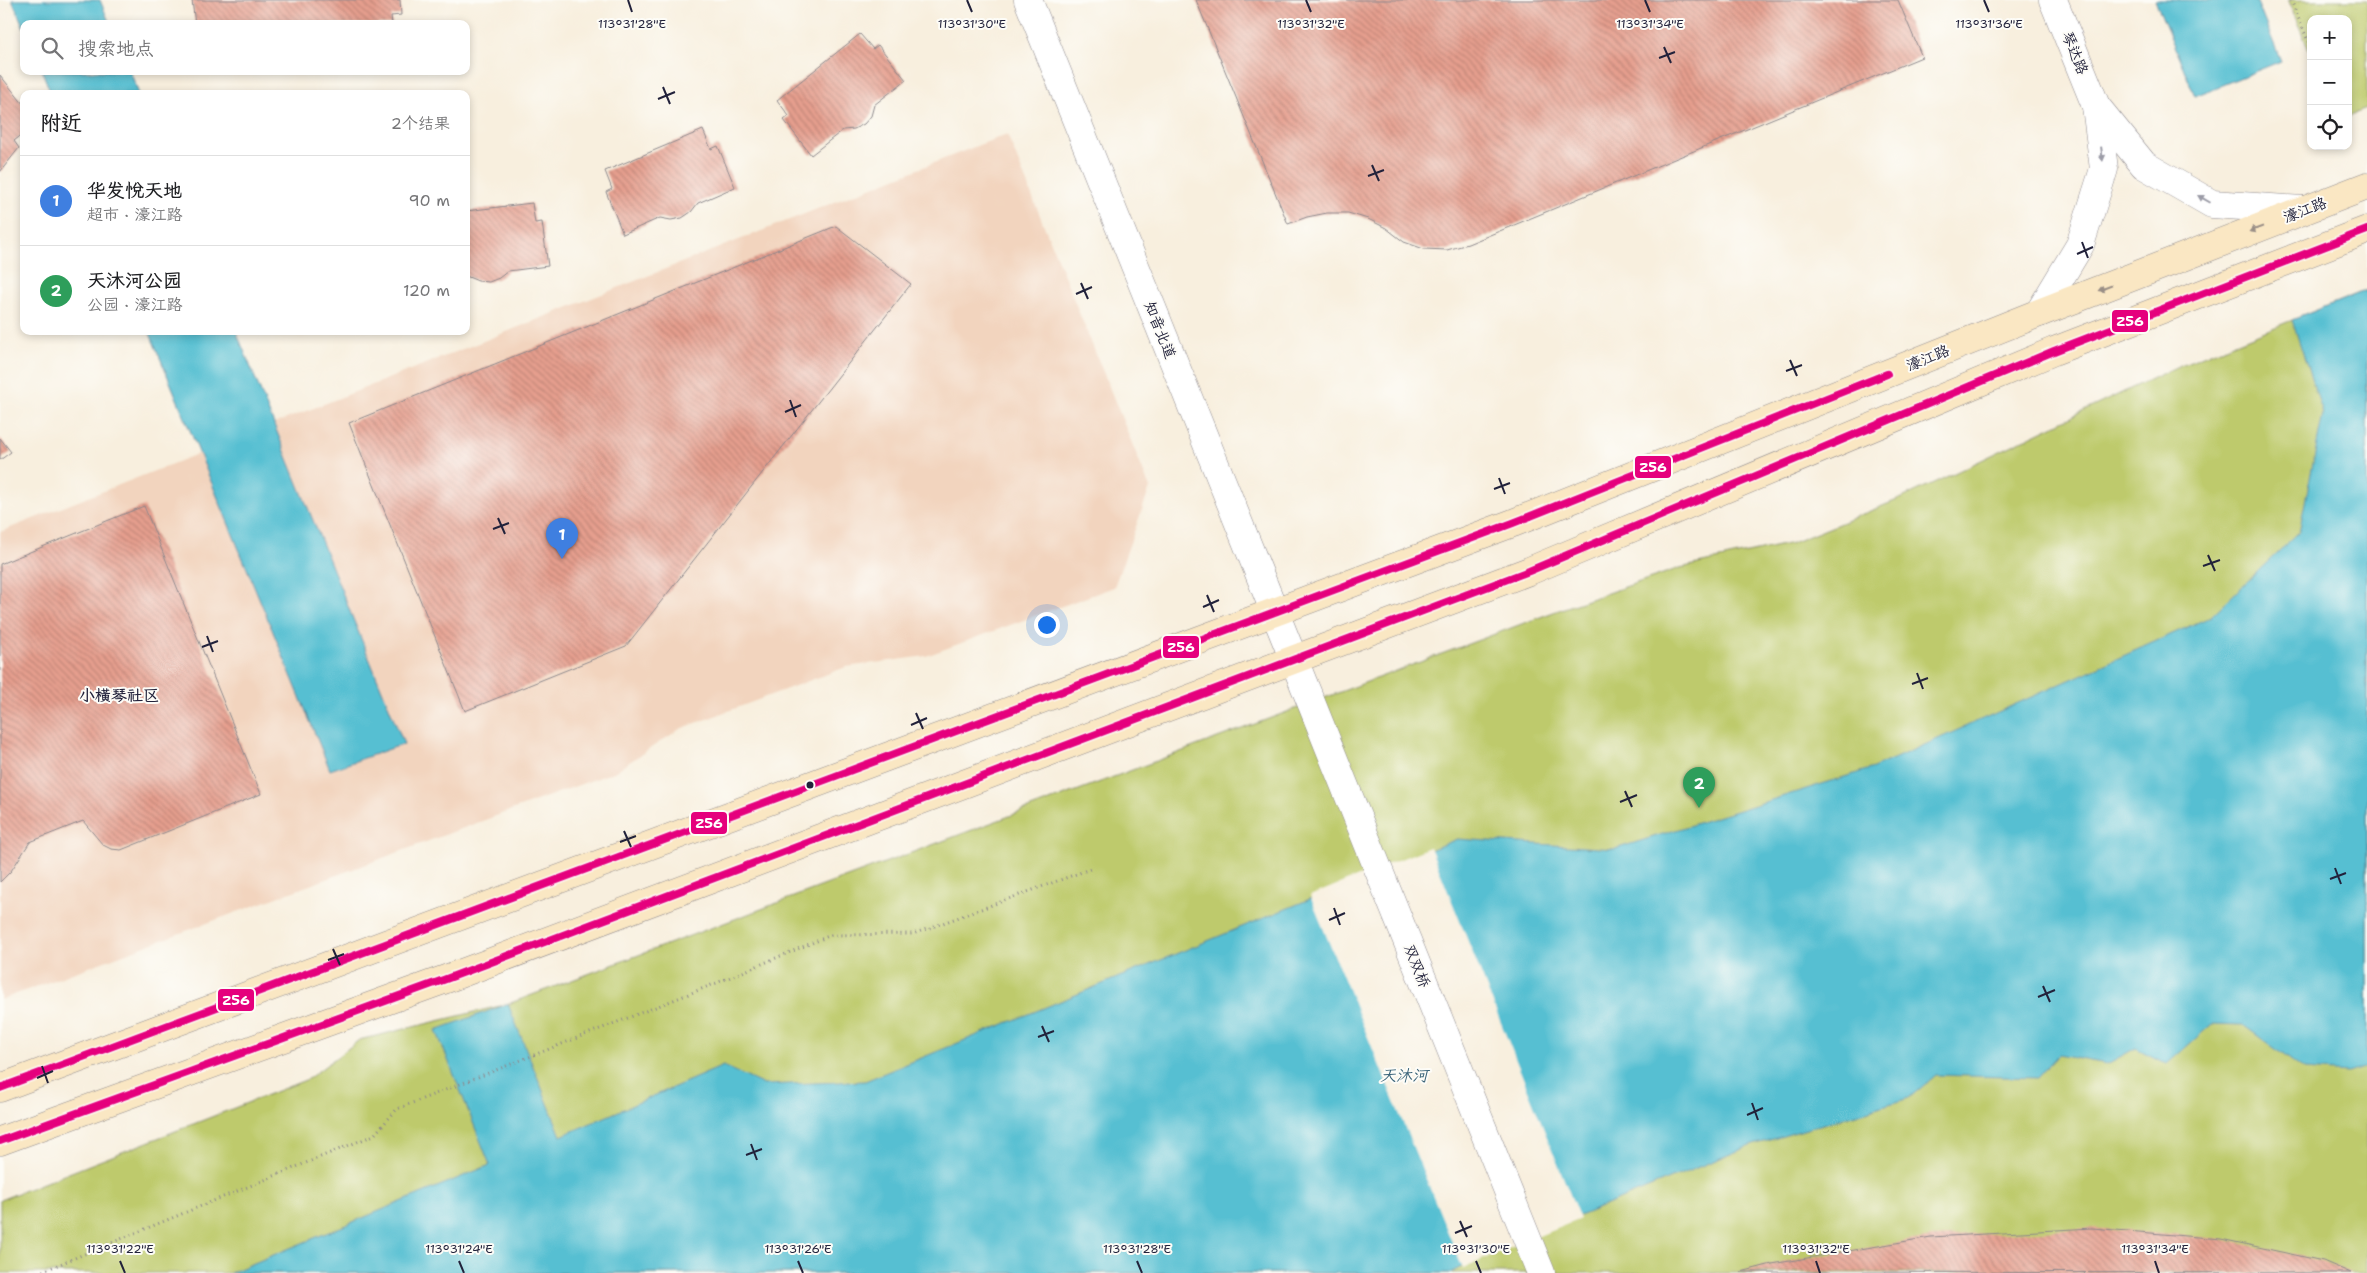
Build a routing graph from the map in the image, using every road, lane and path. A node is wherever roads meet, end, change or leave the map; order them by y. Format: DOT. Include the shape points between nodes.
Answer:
graph roads {
  1 [pos="1028,0"];
  2 [pos="2053,0"];
  3 [pos="2291,0"];
  4 [pos="2307,38"];
  5 [pos="2096,106"];
  6 [pos="2367,186"];
  7 [pos="2304,210"];
  8 [pos="2367,230"];
  9 [pos="2039,313"];
  10 [pos="1274,613"];
  11 [pos="1293,660"];
  12 [pos="1090,869"];
  13 [pos="0,1088"];
  14 [pos="0,1141"];
  15 [pos="38,1273"];
  16 [pos="1541,1273"];
  1 -- 10 [label="street, 知音北道"];
  2 -- 5 [label="street, 琴达路"];
  3 -- 4 [label="path"];
  7 -- 5 [label="street, one-way" via="2212,204 2144,165"];
  5 -- 9 [label="street, one-way" via="2104,169 2080,245"];
  6 -- 7 [label="main road, 濠江路"];
  7 -- 9 [label="main road, 濠江路, one-way"];
  8 -- 11 [label="main road" via="2054,351 1529,571"];
  9 -- 10 [label="main road, 濠江路" via="1513,523"];
  10 -- 11 [label="street, 知音北道"];
  10 -- 13 [label="main road, 濠江路"];
  11 -- 14 [label="main road" via="446,979"];
  11 -- 16 [label="street, 双双桥"];
  12 -- 15 [label="path" via="913,934 831,935 397,1109 374,1135"];
}
